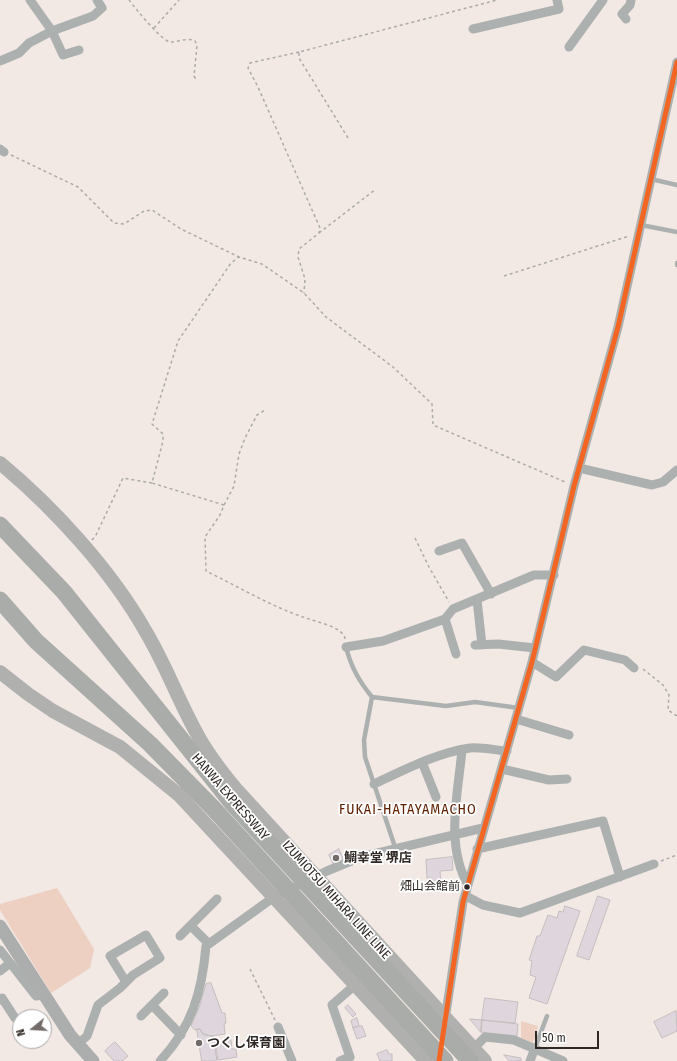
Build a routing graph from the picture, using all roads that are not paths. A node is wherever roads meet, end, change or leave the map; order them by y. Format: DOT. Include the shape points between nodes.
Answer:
graph roads {
  1 [pos="30,0"];
  2 [pos="97,0"];
  3 [pos="558,0"];
  4 [pos="603,0"];
  5 [pos="631,0"];
  6 [pos="626,19"];
  7 [pos="473,30"];
  8 [pos="52,31"];
  9 [pos="569,47"];
  10 [pos="79,50"];
  11 [pos="0,61"];
  12 [pos="677,62"];
  13 [pos="651,179"];
  14 [pos="677,185"];
  15 [pos="641,225"];
  16 [pos="677,232"];
  17 [pos="0,463"];
  18 [pos="580,468"];
  19 [pos="677,470"];
  20 [pos="0,525"];
  21 [pos="439,551"];
  22 [pos="554,575"];
  23 [pos="491,594"];
  24 [pos="0,600"];
  25 [pos="477,600"];
  26 [pos="445,620"];
  27 [pos="346,647"];
  28 [pos="535,648"];
  29 [pos="456,654"];
  30 [pos="532,662"];
  31 [pos="634,668"];
  32 [pos="0,672"];
  33 [pos="372,697"];
  34 [pos="519,708"];
  35 [pos="516,719"];
  36 [pos="569,735"];
  37 [pos="462,750"];
  38 [pos="507,751"];
  39 [pos="422,762"];
  40 [pos="502,769"];
  41 [pos="567,779"];
  42 [pos="374,784"];
  43 [pos="436,797"];
  44 [pos="483,828"];
  45 [pos="454,834"];
  46 [pos="396,847"];
  47 [pos="478,849"];
  48 [pos="654,864"];
  49 [pos="314,876"];
  50 [pos="620,877"];
  51 [pos="468,885"];
  52 [pos="466,896"];
  53 [pos="274,897"];
  54 [pos="217,899"];
  55 [pos="0,926"];
  56 [pos="191,926"];
  57 [pos="180,936"];
  58 [pos="209,944"];
  59 [pos="0,950"];
  60 [pos="10,963"];
  61 [pos="0,971"];
  62 [pos="126,982"];
  63 [pos="355,985"];
  64 [pos="164,993"];
  65 [pos="44,996"];
  66 [pos="0,1000"];
  67 [pos="152,1005"];
  68 [pos="12,1013"];
  69 [pos="141,1016"];
  70 [pos="547,1016"];
  71 [pos="445,1019"];
  72 [pos="278,1027"];
  73 [pos="181,1036"];
  74 [pos="78,1044"];
  75 [pos="535,1048"];
  76 [pos="471,1055"];
  77 [pos="93,1061"];
  78 [pos="160,1061"];
  79 [pos="292,1061"];
  80 [pos="340,1061"];
  81 [pos="426,1061"];
  82 [pos="439,1061"];
  83 [pos="446,1061"];
  84 [pos="484,1061"];
  85 [pos="530,1061"];
  86 [pos="563,1061"];
  1 -- 8 [label="street"];
  2 -- 8 [label="street" via="102,8 92,16"];
  3 -- 7 [label="street" via="559,9"];
  4 -- 9 [label="street"];
  5 -- 6 [label="street" via="622,14"];
  8 -- 10 [label="street" via="62,55"];
  8 -- 11 [label="street" via="29,43 19,53"];
  12 -- 13 [label="street"];
  13 -- 14 [label="lane"];
  13 -- 15 [label="street"];
  15 -- 16 [label="lane"];
  15 -- 18 [label="street" via="618,327"];
  17 -- 49 [label="main road, IZUMIOTSU MIHARA LINE LINE" via="35,494 85,548 124,597 146,631 196,733 215,763"];
  18 -- 19 [label="street" via="652,485 663,482"];
  18 -- 22 [label="street"];
  20 -- 76 [label="highway, HANWA EXPRESSWAY, bridge" via="64,592 232,803"];
  21 -- 23 [label="street" via="462,543"];
  22 -- 23 [label="street" via="534,575"];
  22 -- 28 [label="street"];
  23 -- 25 [label="street"];
  24 -- 83 [label="highway, HANWA EXPRESSWAY, bridge" via="36,641 150,744 213,808"];
  25 -- 26 [label="street" via="453,609"];
  25 -- 28 [label="street" via="479,645 498,644"];
  26 -- 27 [label="street" via="383,641"];
  26 -- 29 [label="street"];
  27 -- 33 [label="lane" via="349,662 356,676"];
  28 -- 30 [label="street"];
  30 -- 31 [label="street" via="556,677 584,650 625,660"];
  30 -- 34 [label="street"];
  32 -- 53 [label="main road" via="53,711 120,747 145,766 179,794"];
  33 -- 34 [label="lane" via="446,706 475,702"];
  33 -- 42 [label="lane" via="364,740"];
  34 -- 35 [label="street"];
  35 -- 36 [label="street"];
  35 -- 38 [label="street"];
  37 -- 38 [label="street" via="471,748"];
  37 -- 39 [label="street"];
  37 -- 45 [label="street"];
  38 -- 40 [label="street"];
  39 -- 42 [label="street"];
  39 -- 43 [label="street"];
  40 -- 41 [label="street" via="550,780"];
  40 -- 44 [label="street"];
  42 -- 46 [label="lane"];
  44 -- 45 [label="street"];
  44 -- 47 [label="street"];
  45 -- 46 [label="street"];
  45 -- 51 [label="street" via="460,868"];
  46 -- 49 [label="street" via="361,857"];
  47 -- 50 [label="street" via="603,821"];
  47 -- 51 [label="street"];
  48 -- 50 [label="street"];
  49 -- 53 [label="street"];
  49 -- 71 [label="main road, IZUMIOTSU MIHARA LINE LINE"];
  50 -- 52 [label="street" via="520,913 483,905"];
  51 -- 52 [label="street"];
  52 -- 71 [label="street"];
  53 -- 58 [label="street"];
  53 -- 63 [label="main road"];
  54 -- 56 [label="street"];
  55 -- 65 [label="street"];
  56 -- 57 [label="street"];
  56 -- 58 [label="street"];
  58 -- 73 [label="street" via="206,946 200,993"];
  59 -- 60 [label="street"];
  60 -- 61 [label="street"];
  60 -- 65 [label="street" via="36,996"];
  62 -- 62 [label="street" via="160,958 146,935 110,956"];
  62 -- 74 [label="street" via="98,1005 87,1036"];
  63 -- 80 [label="street" via="332,1005 350,1057"];
  63 -- 81 [label="main road"];
  64 -- 67 [label="street"];
  65 -- 74 [label="street"];
  66 -- 68 [label="street" via="2,998"];
  67 -- 69 [label="street"];
  67 -- 73 [label="street"];
  70 -- 75 [label="lane"];
  71 -- 76 [label="main road, IZUMIOTSU MIHARA LINE LINE"];
  71 -- 82 [label="street"];
  72 -- 79 [label="street"];
  73 -- 78 [label="street"];
  74 -- 77 [label="street"];
  75 -- 76 [label="street" via="514,1040 485,1037"];
  75 -- 85 [label="street"];
  75 -- 86 [label="street"];
  76 -- 84 [label="main road, IZUMIOTSU MIHARA LINE LINE"];
}
